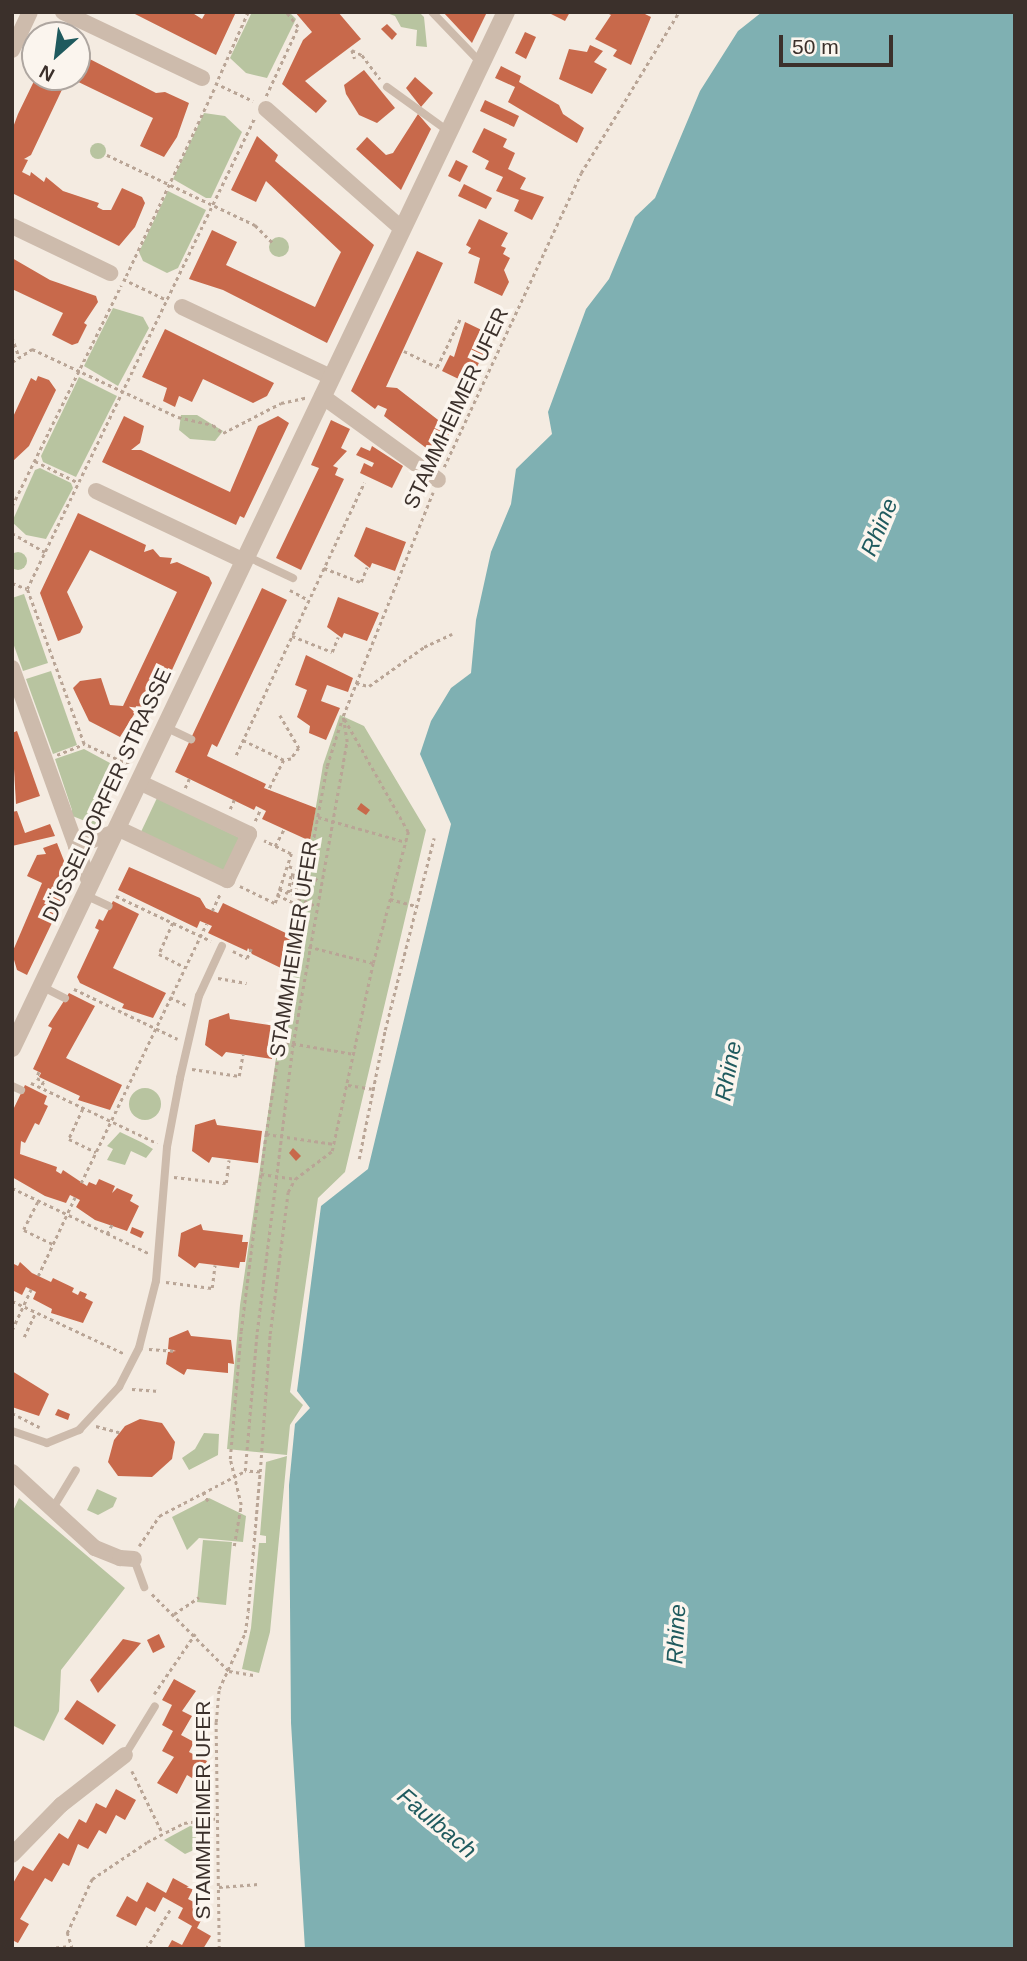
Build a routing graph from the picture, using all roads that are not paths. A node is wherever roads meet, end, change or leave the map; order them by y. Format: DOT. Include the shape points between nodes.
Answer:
graph roads {
  1 [pos="30,12"];
  2 [pos="63,12"];
  3 [pos="432,12"];
  4 [pos="506,12"];
  5 [pos="12,50"];
  6 [pos="481,64"];
  7 [pos="209,81"];
  8 [pos="387,87"];
  9 [pos="264,107"];
  10 [pos="448,131"];
  11 [pos="12,226"];
  12 [pos="402,229"];
  13 [pos="117,276"];
  14 [pos="181,307"];
  15 [pos="331,377"];
  16 [pos="322,396"];
  17 [pos="438,480"];
  18 [pos="96,491"];
  19 [pos="245,558"];
  20 [pos="293,578"];
  21 [pos="12,668"];
  22 [pos="165,727"];
  23 [pos="191,739"];
  24 [pos="141,777"];
  25 [pos="116,830"];
  26 [pos="76,846"];
  27 [pos="87,890"];
  28 [pos="109,906"];
  29 [pos="222,946"];
  30 [pos="41,986"];
  31 [pos="65,998"];
  32 [pos="12,1048"];
  33 [pos="12,1086"];
  34 [pos="21,1090"];
  35 [pos="12,1432"];
  36 [pos="76,1470"];
  37 [pos="12,1472"];
  38 [pos="53,1508"];
  39 [pos="134,1559"];
  40 [pos="144,1587"];
  41 [pos="155,1706"];
  42 [pos="125,1755"];
  43 [pos="12,1855"];
  1 -- 5 [label="street"];
  2 -- 7 [label="street"];
  3 -- 6 [label="lane"];
  4 -- 6 [label="street, DÜSSELDORFER STRASSE"];
  6 -- 10 [label="street, DÜSSELDORFER STRASSE"];
  8 -- 10 [label="lane"];
  9 -- 12 [label="street"];
  10 -- 12 [label="street, DÜSSELDORFER STRASSE"];
  11 -- 13 [label="street"];
  12 -- 15 [label="street, DÜSSELDORFER STRASSE"];
  14 -- 15 [label="street"];
  15 -- 16 [label="street, DÜSSELDORFER STRASSE"];
  16 -- 17 [label="street"];
  16 -- 19 [label="street, DÜSSELDORFER STRASSE"];
  18 -- 19 [label="street"];
  19 -- 20 [label="lane"];
  19 -- 22 [label="street, DÜSSELDORFER STRASSE"];
  21 -- 26 [label="street"];
  22 -- 23 [label="lane"];
  22 -- 24 [label="street, DÜSSELDORFER STRASSE"];
  24 -- 25 [label="street, DÜSSELDORFER STRASSE"];
  24 -- 25 [label="street" via="249,834 227,880"];
  25 -- 26 [label="street"];
  25 -- 27 [label="street, DÜSSELDORFER STRASSE"];
  26 -- 27 [label="street"];
  27 -- 28 [label="lane"];
  27 -- 30 [label="street, DÜSSELDORFER STRASSE"];
  29 -- 35 [label="lane" via="196,1009 182,1068 167,1147 156,1281 139,1348 119,1387 86,1423 62,1438 39,1443"];
  30 -- 31 [label="lane"];
  30 -- 32 [label="street, DÜSSELDORFER STRASSE"];
  33 -- 34 [label="lane"];
  36 -- 38 [label="lane"];
  37 -- 38 [label="street"];
  38 -- 39 [label="street" via="95,1548 120,1559"];
  39 -- 40 [label="lane"];
  41 -- 42 [label="lane"];
  42 -- 43 [label="street" via="61,1805"];
}
